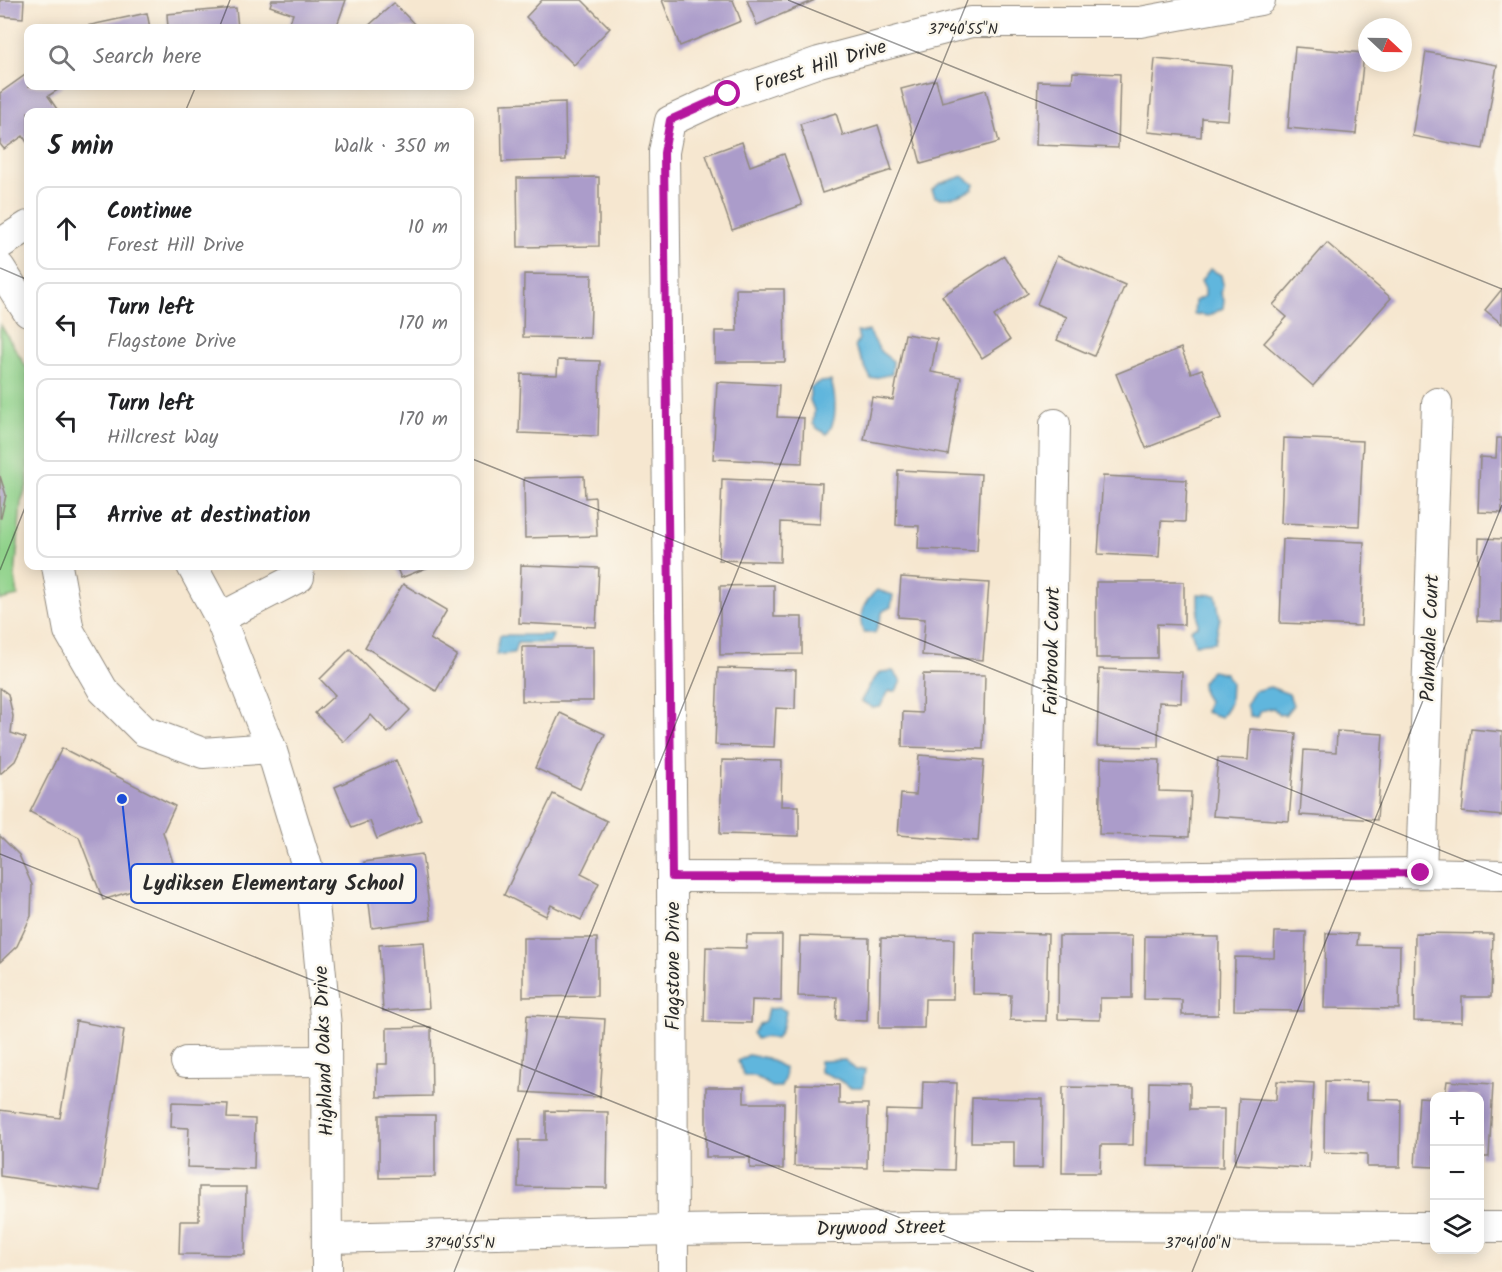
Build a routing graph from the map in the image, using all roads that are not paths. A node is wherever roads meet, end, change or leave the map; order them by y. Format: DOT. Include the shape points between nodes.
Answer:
graph roads {
  1 [pos="1260,0"];
  2 [pos="670,120"];
  3 [pos="24,229"];
  4 [pos="0,244"];
  5 [pos="0,268"];
  6 [pos="24,306"];
  7 [pos="1437,403"];
  8 [pos="1055,424"];
  9 [pos="58,570"];
  10 [pos="194,570"];
  11 [pos="299,577"];
  12 [pos="220,618"];
  13 [pos="271,748"];
  14 [pos="1421,873"];
  15 [pos="1502,875"];
  16 [pos="672,877"];
  17 [pos="1047,878"];
  18 [pos="326,1061"];
  19 [pos="186,1062"];
  20 [pos="1430,1227"];
  21 [pos="1484,1227"];
  22 [pos="1502,1227"];
  23 [pos="673,1230"];
  24 [pos="327,1238"];
  25 [pos="327,1272"];
  26 [pos="673,1272"];
  1 -- 2 [label="street, Forest Hill Drive" via="1140,22 971,22 819,62 728,94"];
  2 -- 16 [label="street, Flagstone Drive" via="664,153"];
  3 -- 4 [label="street"];
  5 -- 6 [label="street"];
  7 -- 14 [label="street, Palmdale Court"];
  8 -- 17 [label="street, Fairbrook Court"];
  9 -- 13 [label="street" via="69,631 103,690 144,731 203,753"];
  10 -- 12 [label="street, Highland Oaks Drive"];
  11 -- 12 [label="street"];
  12 -- 13 [label="street, Highland Oaks Drive"];
  13 -- 18 [label="street, Highland Oaks Drive" via="312,883"];
  14 -- 15 [label="street"];
  14 -- 17 [label="street"];
  16 -- 17 [label="street"];
  16 -- 23 [label="street, Flagstone Drive"];
  18 -- 19 [label="street"];
  18 -- 24 [label="street, Highland Oaks Drive"];
  20 -- 23 [label="street, Drywood Street"];
  21 -- 22 [label="street"];
  23 -- 24 [label="street, Drywood Street"];
  23 -- 26 [label="street, Flagstone Drive"];
  24 -- 25 [label="street, Highland Oaks Drive"];
}
